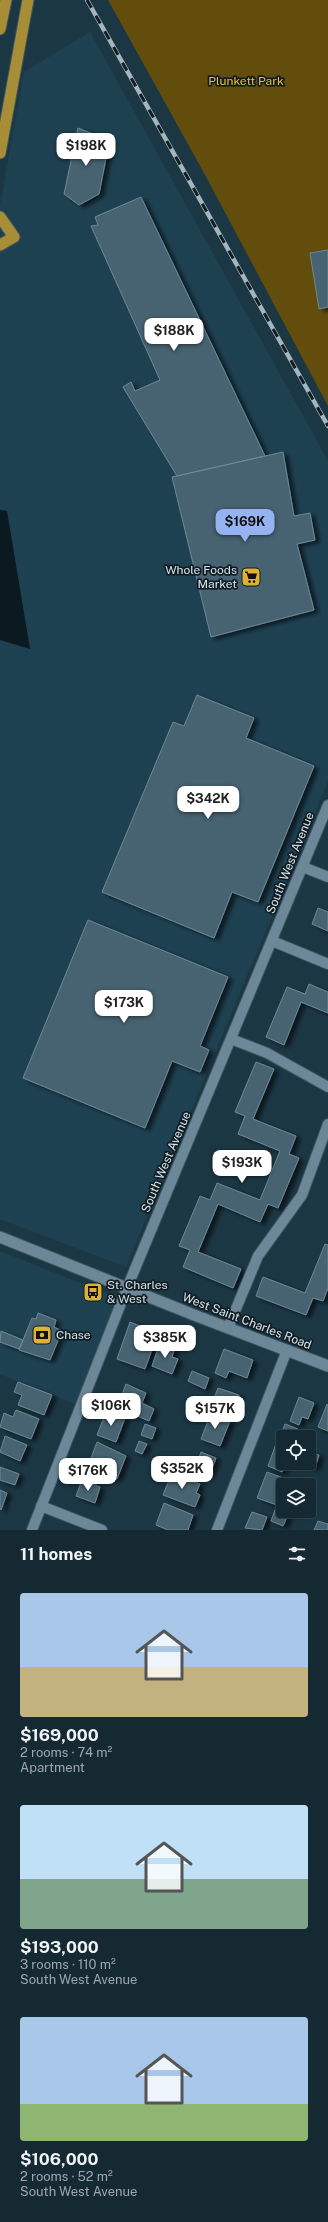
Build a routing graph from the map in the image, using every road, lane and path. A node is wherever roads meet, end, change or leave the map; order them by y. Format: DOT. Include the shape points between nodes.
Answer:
graph roads {
  1 [pos="6,0"];
  2 [pos="28,0"];
  3 [pos="0,29"];
  4 [pos="0,153"];
  5 [pos="0,217"];
  6 [pos="0,245"];
  7 [pos="328,805"];
  8 [pos="303,867"];
  9 [pos="328,877"];
  10 [pos="272,941"];
  11 [pos="328,964"];
  12 [pos="231,1039"];
  13 [pos="328,1087"];
  14 [pos="328,1124"];
  15 [pos="0,1237"];
  16 [pos="127,1288"];
  17 [pos="228,1328"];
  18 [pos="287,1350"];
  19 [pos="328,1366"];
  20 [pos="41,1506"];
  21 [pos="32,1530"];
  22 [pos="102,1530"];
  23 [pos="217,1530"];
  1 -- 3 [label="highway"];
  2 -- 4 [label="highway"];
  5 -- 6 [label="highway" via="14,238"];
  7 -- 8 [label="street, South West Avenue"];
  8 -- 9 [label="street"];
  8 -- 10 [label="street, South West Avenue"];
  10 -- 11 [label="street"];
  10 -- 12 [label="street, South West Avenue"];
  12 -- 13 [label="street" via="267,1053"];
  12 -- 16 [label="street, South West Avenue"];
  14 -- 17 [label="street" via="302,1195 258,1256"];
  15 -- 16 [label="main road, West Saint Charles Road"];
  16 -- 17 [label="main road, West Saint Charles Road"];
  16 -- 20 [label="street, South West Avenue"];
  17 -- 18 [label="main road, West Saint Charles Road"];
  18 -- 19 [label="main road, West Saint Charles Road"];
  18 -- 23 [label="street"];
  20 -- 21 [label="street, South West Avenue"];
  20 -- 22 [label="street"];
}
